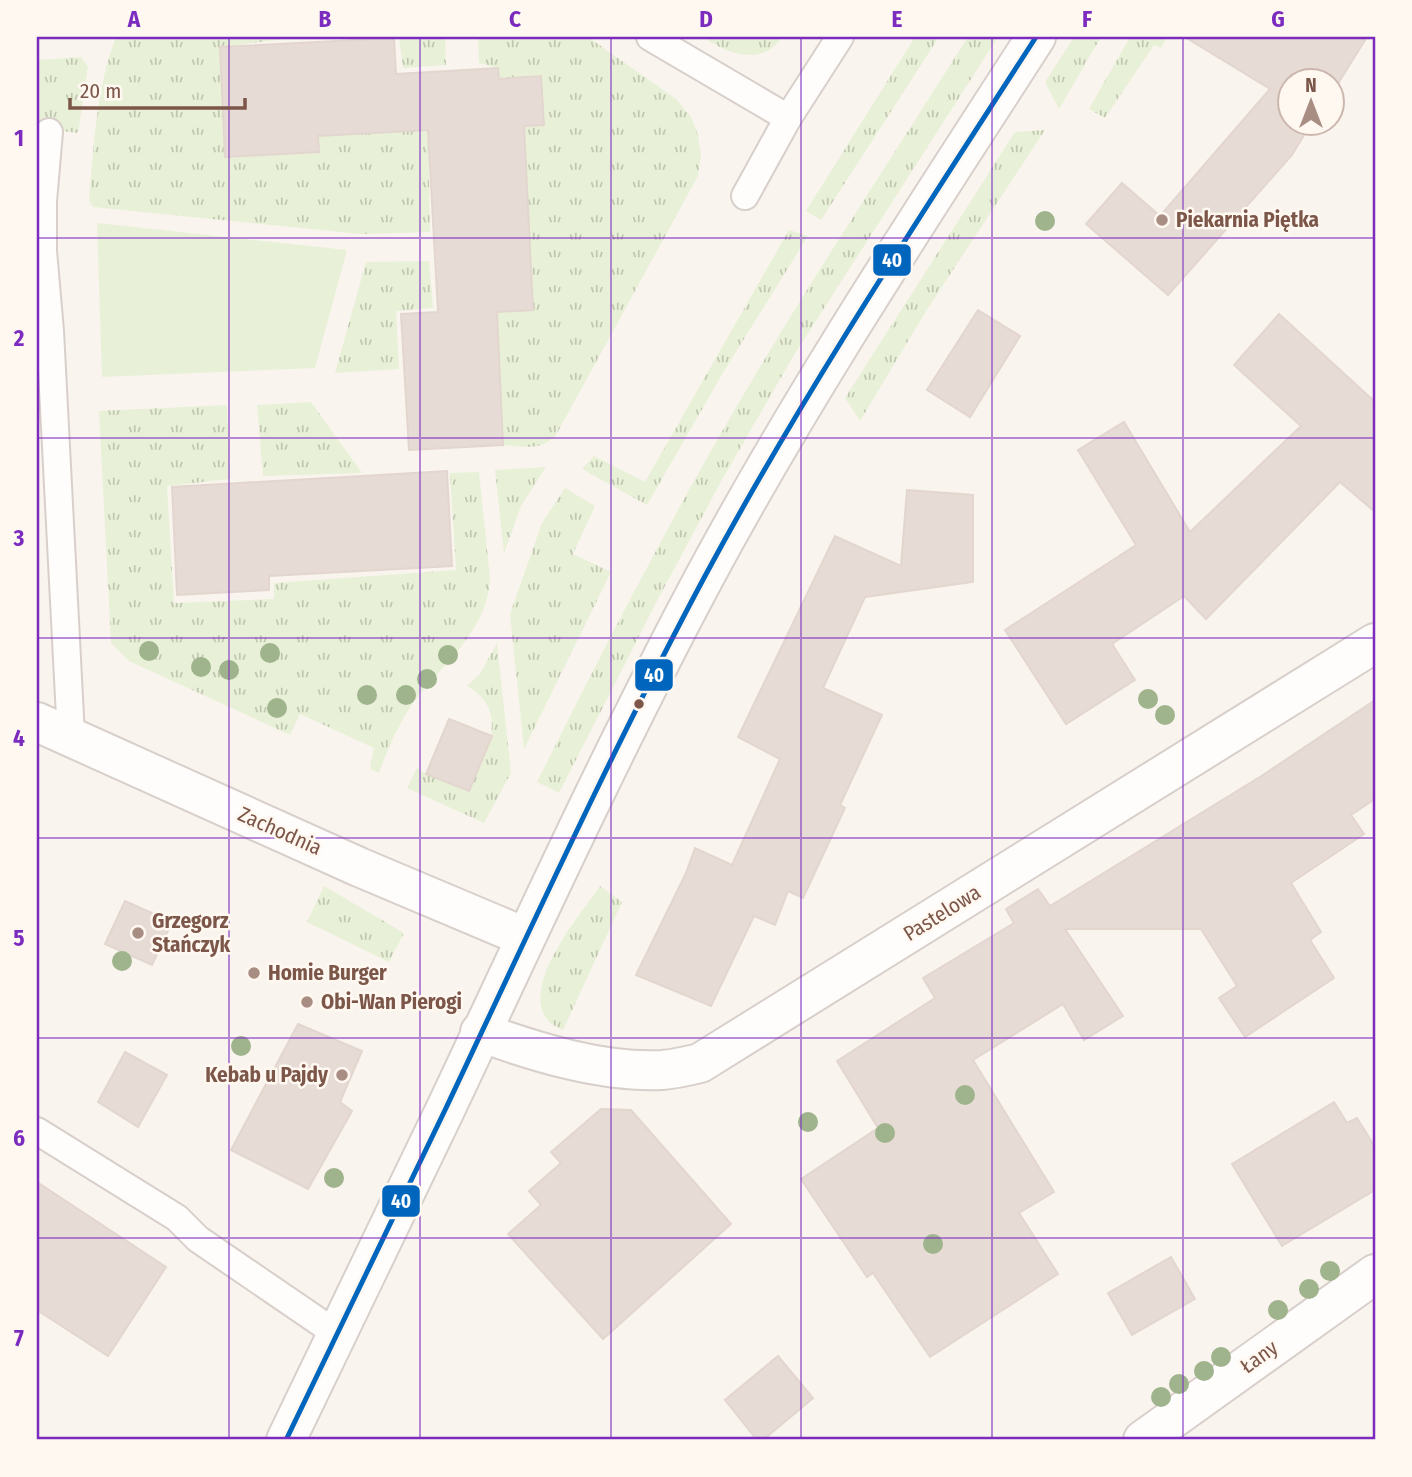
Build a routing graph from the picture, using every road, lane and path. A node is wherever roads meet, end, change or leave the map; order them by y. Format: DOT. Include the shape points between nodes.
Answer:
graph roads {
  1 [pos="650,37"];
  2 [pos="840,37"];
  3 [pos="1036,37"];
  4 [pos="788,118"];
  5 [pos="49,132"];
  6 [pos="745,196"];
  7 [pos="40,250"];
  8 [pos="1375,643"];
  9 [pos="37,722"];
  10 [pos="71,736"];
  11 [pos="525,937"];
  12 [pos="480,1032"];
  13 [pos="37,1131"];
  14 [pos="1375,1274"];
  15 [pos="337,1334"];
  16 [pos="286,1440"];
  17 [pos="1143,1440"];
  1 -- 4 [label="lane"];
  2 -- 4 [label="lane"];
  3 -- 11 [label="street" via="875,288 706,574"];
  4 -- 6 [label="lane"];
  5 -- 7 [label="lane"];
  7 -- 10 [label="lane" via="50,345"];
  8 -- 12 [label="street, Pastelowa" via="700,1063 663,1070 628,1069 524,1048"];
  9 -- 10 [label="street, Zachodnia"];
  10 -- 11 [label="street, Zachodnia"];
  11 -- 12 [label="street"];
  12 -- 15 [label="street"];
  13 -- 15 [label="lane" via="177,1218 198,1239"];
  14 -- 17 [label="street, Łany"];
  15 -- 16 [label="street"];
}
